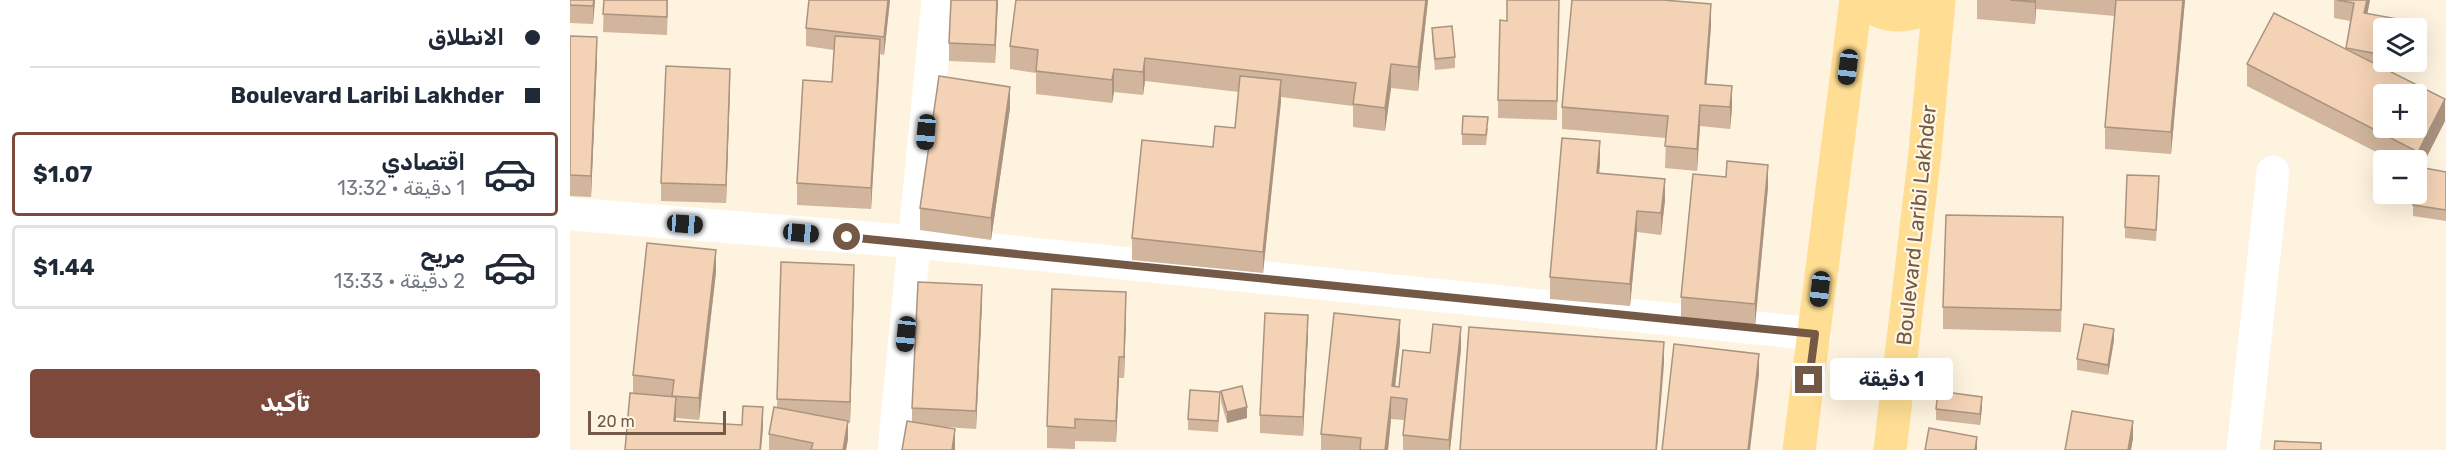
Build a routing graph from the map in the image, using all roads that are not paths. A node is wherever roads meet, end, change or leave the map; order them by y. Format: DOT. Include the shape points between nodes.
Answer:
graph roads {
  1 [pos="938,0"];
  2 [pos="1856,0"];
  3 [pos="1864,0"];
  4 [pos="1937,0"];
  5 [pos="2273,172"];
  6 [pos="570,214"];
  7 [pos="916,242"];
  8 [pos="1815,334"];
  9 [pos="894,450"];
  10 [pos="1799,450"];
  11 [pos="1890,450"];
  12 [pos="2243,450"];
  1 -- 7 [label="street"];
  2 -- 8 [label="main road"];
  3 -- 4 [label="main road" via="1894,15 1917,12"];
  4 -- 11 [label="main road, Boulevard Laribi Lakhder" via="1925,152"];
  5 -- 12 [label="street"];
  6 -- 7 [label="street"];
  7 -- 8 [label="street"];
  7 -- 9 [label="street"];
  8 -- 10 [label="main road"];
}
